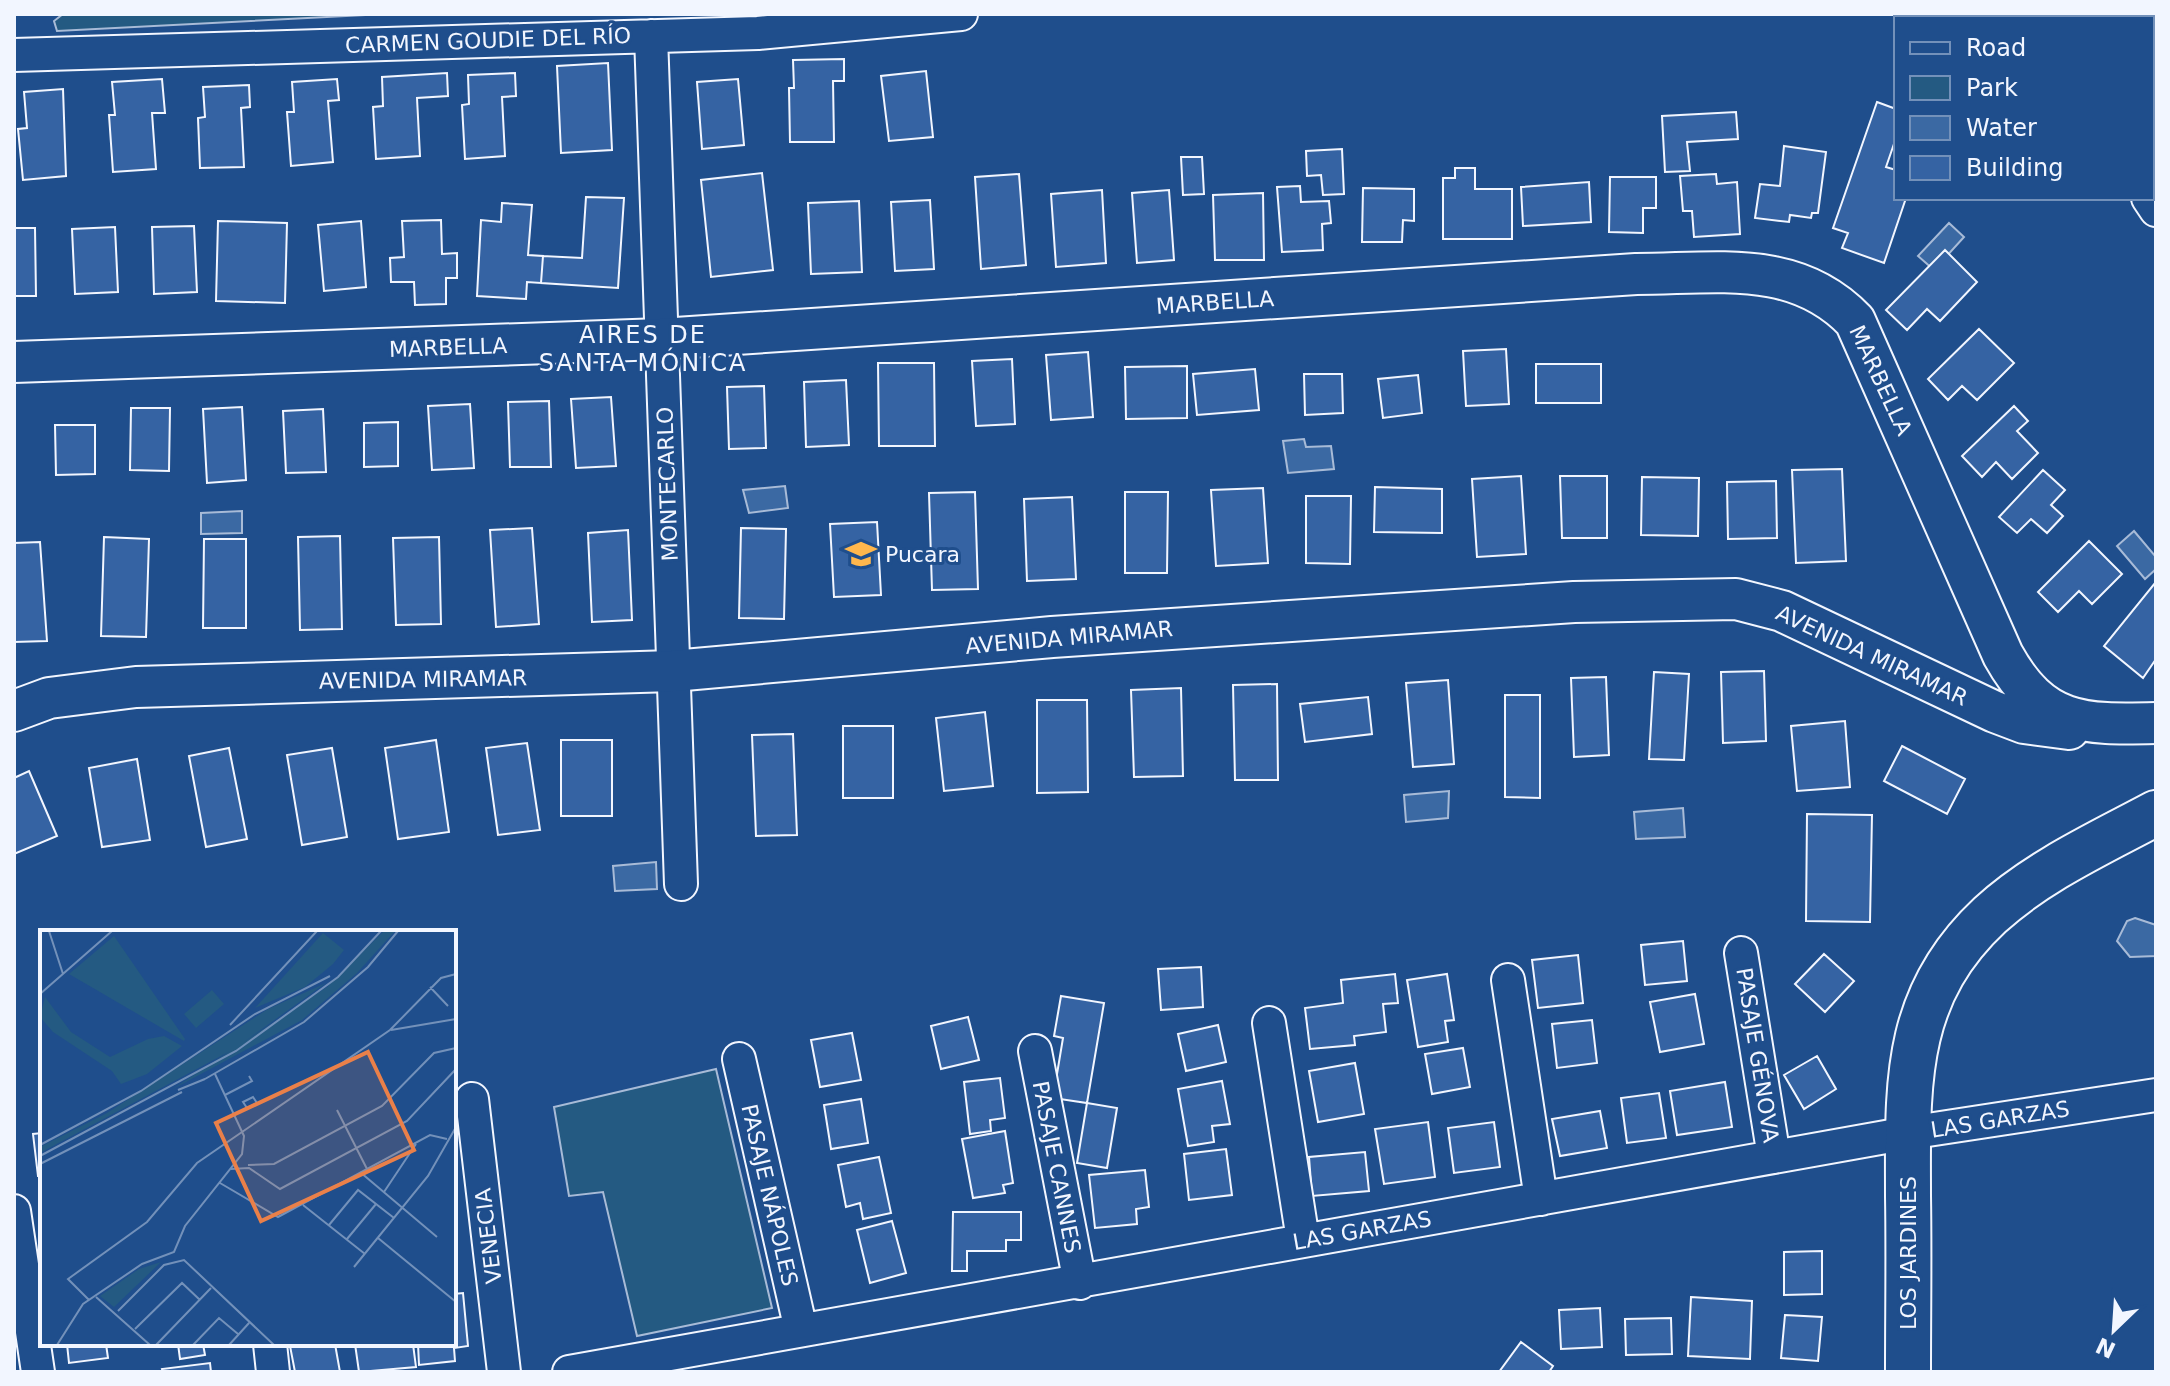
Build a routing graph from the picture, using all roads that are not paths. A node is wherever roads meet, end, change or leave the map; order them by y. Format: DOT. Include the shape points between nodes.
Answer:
graph roads {
  1 [pos="961,14"];
  2 [pos="753,24"];
  3 [pos="430,28"];
  4 [pos="651,36"];
  5 [pos="14,55"];
  6 [pos="661,339"];
  7 [pos="14,362"];
  8 [pos="673,671"];
  9 [pos="14,711"];
  10 [pos="2156,723"];
  11 [pos="2100,725"];
  12 [pos="2156,813"];
  13 [pos="681,884"];
  14 [pos="1741,953"];
  15 [pos="1508,980"];
  16 [pos="1269,1023"];
  17 [pos="1035,1051"];
  18 [pos="739,1059"];
  19 [pos="2156,1095"];
  20 [pos="472,1099"];
  21 [pos="1908,1133"];
  22 [pos="1774,1157"];
  23 [pos="1541,1199"];
  24 [pos="14,1211"];
  25 [pos="1303,1240"];
  26 [pos="1080,1283"];
  27 [pos="801,1330"];
  28 [pos="270,1346"];
  29 [pos="38,1372"];
  30 [pos="273,1372"];
  31 [pos="504,1372"];
  32 [pos="569,1372"];
  33 [pos="1908,1372"];
  1 -- 2 [label="street, CARMEN GOUDIE DEL RÍO"];
  2 -- 4 [label="street, CARMEN GOUDIE DEL RÍO"];
  3 -- 4 [label="street, CARMEN GOUDIE DEL RÍO"];
  3 -- 5 [label="street, CARMEN GOUDIE DEL RÍO"];
  4 -- 6 [label="street, MONTECARLO"];
  6 -- 7 [label="street, MARBELLA"];
  6 -- 8 [label="street, MONTECARLO"];
  6 -- 11 [label="street, MARBELLA" via="1636,274 1772,274 1822,293 1855,321 2020,684 2059,713"];
  8 -- 9 [label="street, AVENIDA MIRAMAR" via="136,687 49,698"];
  8 -- 11 [label="street, AVENIDA MIRAMAR" via="1225,624 1574,602 1736,599 1782,611 2024,723 2063,730"];
  8 -- 13 [label="street, MONTECARLO"];
  10 -- 11 [label="street, MARBELLA"];
  12 -- 21 [label="main road, LOS JARDINES" via="2027,886 1990,915 1959,950 1935,989 1917,1035 1908,1084"];
  14 -- 22 [label="street, PASAJE GÉNOVA"];
  15 -- 23 [label="street"];
  16 -- 25 [label="street"];
  17 -- 26 [label="street, PASAJE CANNES"];
  18 -- 27 [label="street, PASAJE NÁPOLES"];
  19 -- 21 [label="street, LAS GARZAS"];
  20 -- 31 [label="street, VENECIA"];
  21 -- 22 [label="street, LAS GARZAS"];
  21 -- 33 [label="main road, LOS JARDINES"];
  22 -- 23 [label="street, LAS GARZAS"];
  23 -- 25 [label="street, LAS GARZAS"];
  24 -- 29 [label="street"];
  25 -- 26 [label="street, LAS GARZAS"];
  26 -- 27 [label="street, LAS GARZAS"];
  27 -- 32 [label="street, LAS GARZAS"];
  28 -- 30 [label="street"];
}
